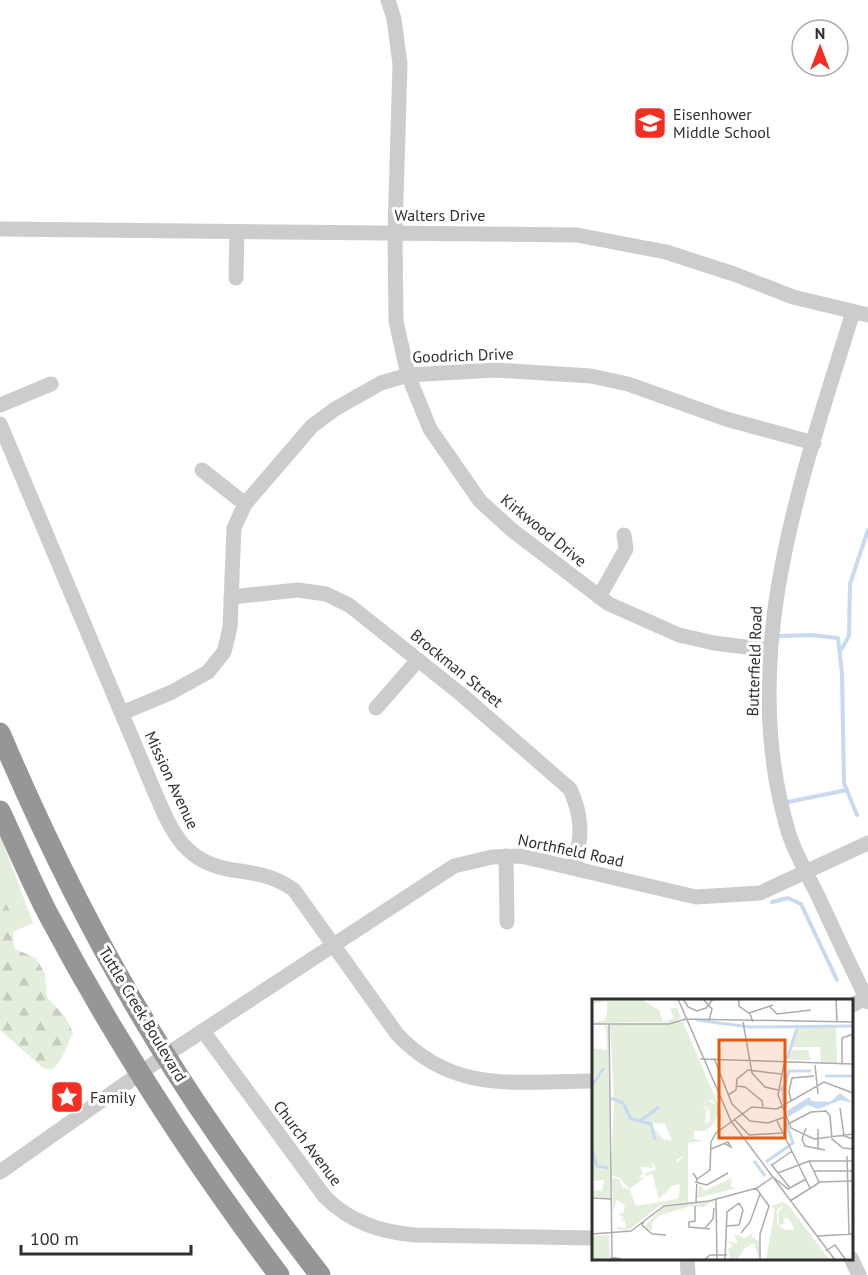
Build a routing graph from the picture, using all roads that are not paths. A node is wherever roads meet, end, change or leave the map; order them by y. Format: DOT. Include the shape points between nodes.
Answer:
graph roads {
  1 [pos="388,0"];
  2 [pos="0,229"];
  3 [pos="237,232"];
  4 [pos="395,232"];
  5 [pos="236,278"];
  6 [pos="861,313"];
  7 [pos="408,375"];
  8 [pos="51,384"];
  9 [pos="0,405"];
  10 [pos="0,424"];
  11 [pos="814,443"];
  12 [pos="202,470"];
  13 [pos="245,504"];
  14 [pos="624,535"];
  15 [pos="231,597"];
  16 [pos="599,597"];
  17 [pos="770,650"];
  18 [pos="418,660"];
  19 [pos="376,708"];
  20 [pos="122,713"];
  21 [pos="0,732"];
  22 [pos="0,811"];
  23 [pos="868,843"];
  24 [pos="506,856"];
  25 [pos="574,867"];
  26 [pos="807,873"];
  27 [pos="507,921"];
  28 [pos="334,944"];
  29 [pos="867,1000"];
  30 [pos="203,1031"];
  31 [pos="166,1055"];
  32 [pos="140,1073"];
  33 [pos="592,1081"];
  34 [pos="0,1172"];
  35 [pos="592,1238"];
  36 [pos="687,1260"];
  37 [pos="852,1260"];
  38 [pos="279,1275"];
  39 [pos="320,1275"];
  40 [pos="688,1275"];
  41 [pos="859,1275"];
  1 -- 4 [label="street, Kirkwood Drive" via="400,64"];
  2 -- 3 [label="street, Walters Drive"];
  3 -- 4 [label="street, Walters Drive"];
  3 -- 5 [label="street"];
  4 -- 6 [label="street, Walters Drive" via="534,233 612,240 666,252 793,297"];
  4 -- 7 [label="street, Kirkwood Drive" via="396,321"];
  6 -- 11 [label="street, Butterfield Road"];
  7 -- 11 [label="street, Goodrich Drive" via="495,370 591,376"];
  7 -- 13 [label="street, Goodrich Drive" via="364,393 312,426"];
  7 -- 16 [label="street, Kirkwood Drive" via="430,429 480,501"];
  8 -- 9 [label="street"];
  10 -- 20 [label="street, Mission Avenue"];
  11 -- 17 [label="street, Butterfield Road" via="781,559"];
  12 -- 13 [label="street"];
  13 -- 15 [label="street, Goodrich Drive" via="234,528"];
  14 -- 16 [label="street" via="626,549"];
  15 -- 18 [label="street, Brockman Street" via="298,590 326,594 349,605"];
  15 -- 20 [label="street, Goodrich Drive" via="224,652 208,672"];
  16 -- 17 [label="street, Kirkwood Drive" via="619,610 679,635"];
  17 -- 26 [label="street, Butterfield Road" via="769,715 778,786 790,836"];
  18 -- 19 [label="street"];
  18 -- 25 [label="street, Brockman Street" via="570,789 582,827"];
  20 -- 28 [label="street, Mission Avenue" via="166,817 182,844 208,864 283,882 302,899"];
  21 -- 31 [label="highway, Tuttle Creek Boulevard" via="97,937"];
  22 -- 32 [label="highway, Tuttle Creek Boulevard" via="48,914"];
  23 -- 26 [label="street, Northfield Road"];
  24 -- 25 [label="street, Northfield Road"];
  24 -- 27 [label="street"];
  24 -- 28 [label="street, Northfield Road" via="454,866"];
  25 -- 26 [label="street, Northfield Road" via="696,897 760,893"];
  26 -- 29 [label="street, Butterfield Road"];
  28 -- 30 [label="street, Northfield Road"];
  28 -- 33 [label="street, Mission Avenue" via="397,1034 416,1054 439,1068 481,1080"];
  30 -- 31 [label="street, Northfield Road"];
  30 -- 35 [label="street, Church Avenue" via="325,1197 356,1221 393,1234"];
  31 -- 32 [label="street, Northfield Road"];
  31 -- 39 [label="highway, Tuttle Creek Boulevard" via="212,1127"];
  32 -- 34 [label="street, Northfield Road"];
  32 -- 38 [label="highway, Tuttle Creek Boulevard"];
  36 -- 40 [label="street"];
  37 -- 41 [label="street"];
}
